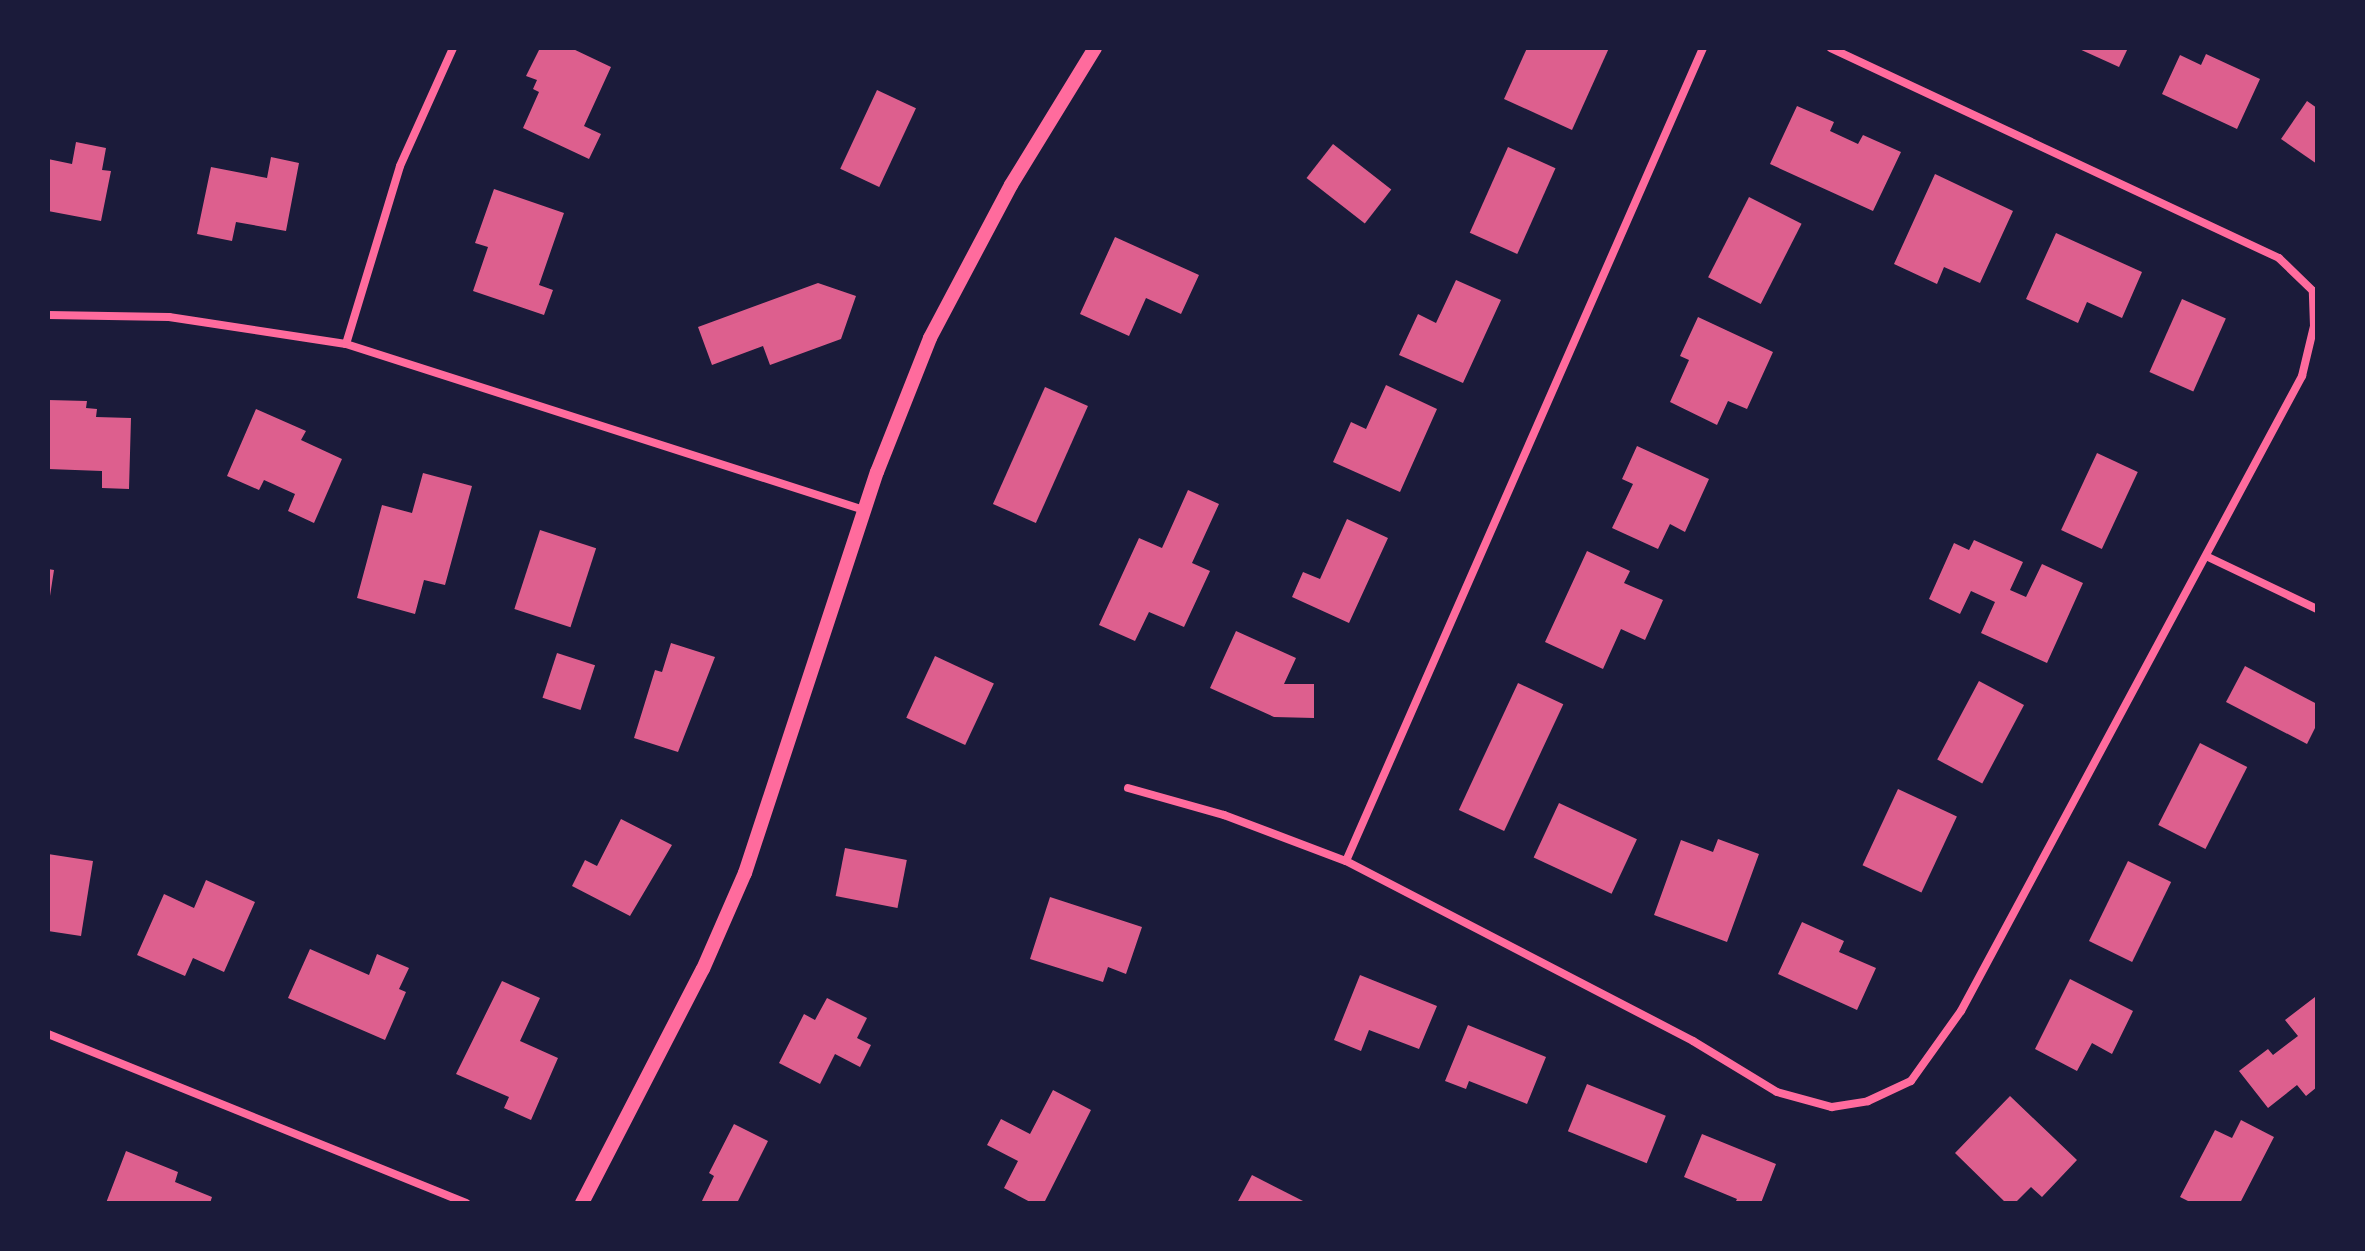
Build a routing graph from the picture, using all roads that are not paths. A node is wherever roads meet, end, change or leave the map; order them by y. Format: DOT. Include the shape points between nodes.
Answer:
graph roads {
  1 [pos="453,48"];
  2 [pos="1095,48"];
  3 [pos="1703,48"];
  4 [pos="1831,48"];
  5 [pos="48,315"];
  6 [pos="346,344"];
  7 [pos="864,510"];
  8 [pos="2208,557"];
  9 [pos="2317,609"];
  10 [pos="1128,788"];
  11 [pos="1346,861"];
  12 [pos="48,1034"];
  13 [pos="466,1203"];
  14 [pos="582,1203"];
  1 -- 6 [label="street" via="400,166"];
  2 -- 7 [label="street" via="1011,185 942,313"];
  3 -- 11 [label="street"];
  4 -- 8 [label="street" via="2279,258 2313,291 2314,326 2302,376"];
  5 -- 6 [label="street" via="169,317"];
  6 -- 7 [label="street"];
  7 -- 14 [label="street" via="745,873 691,993"];
  8 -- 9 [label="street"];
  8 -- 11 [label="street" via="1961,1011 1911,1081 1868,1101 1832,1107 1777,1092 1693,1041"];
  10 -- 11 [label="street" via="1224,815"];
  12 -- 13 [label="street"];
}
